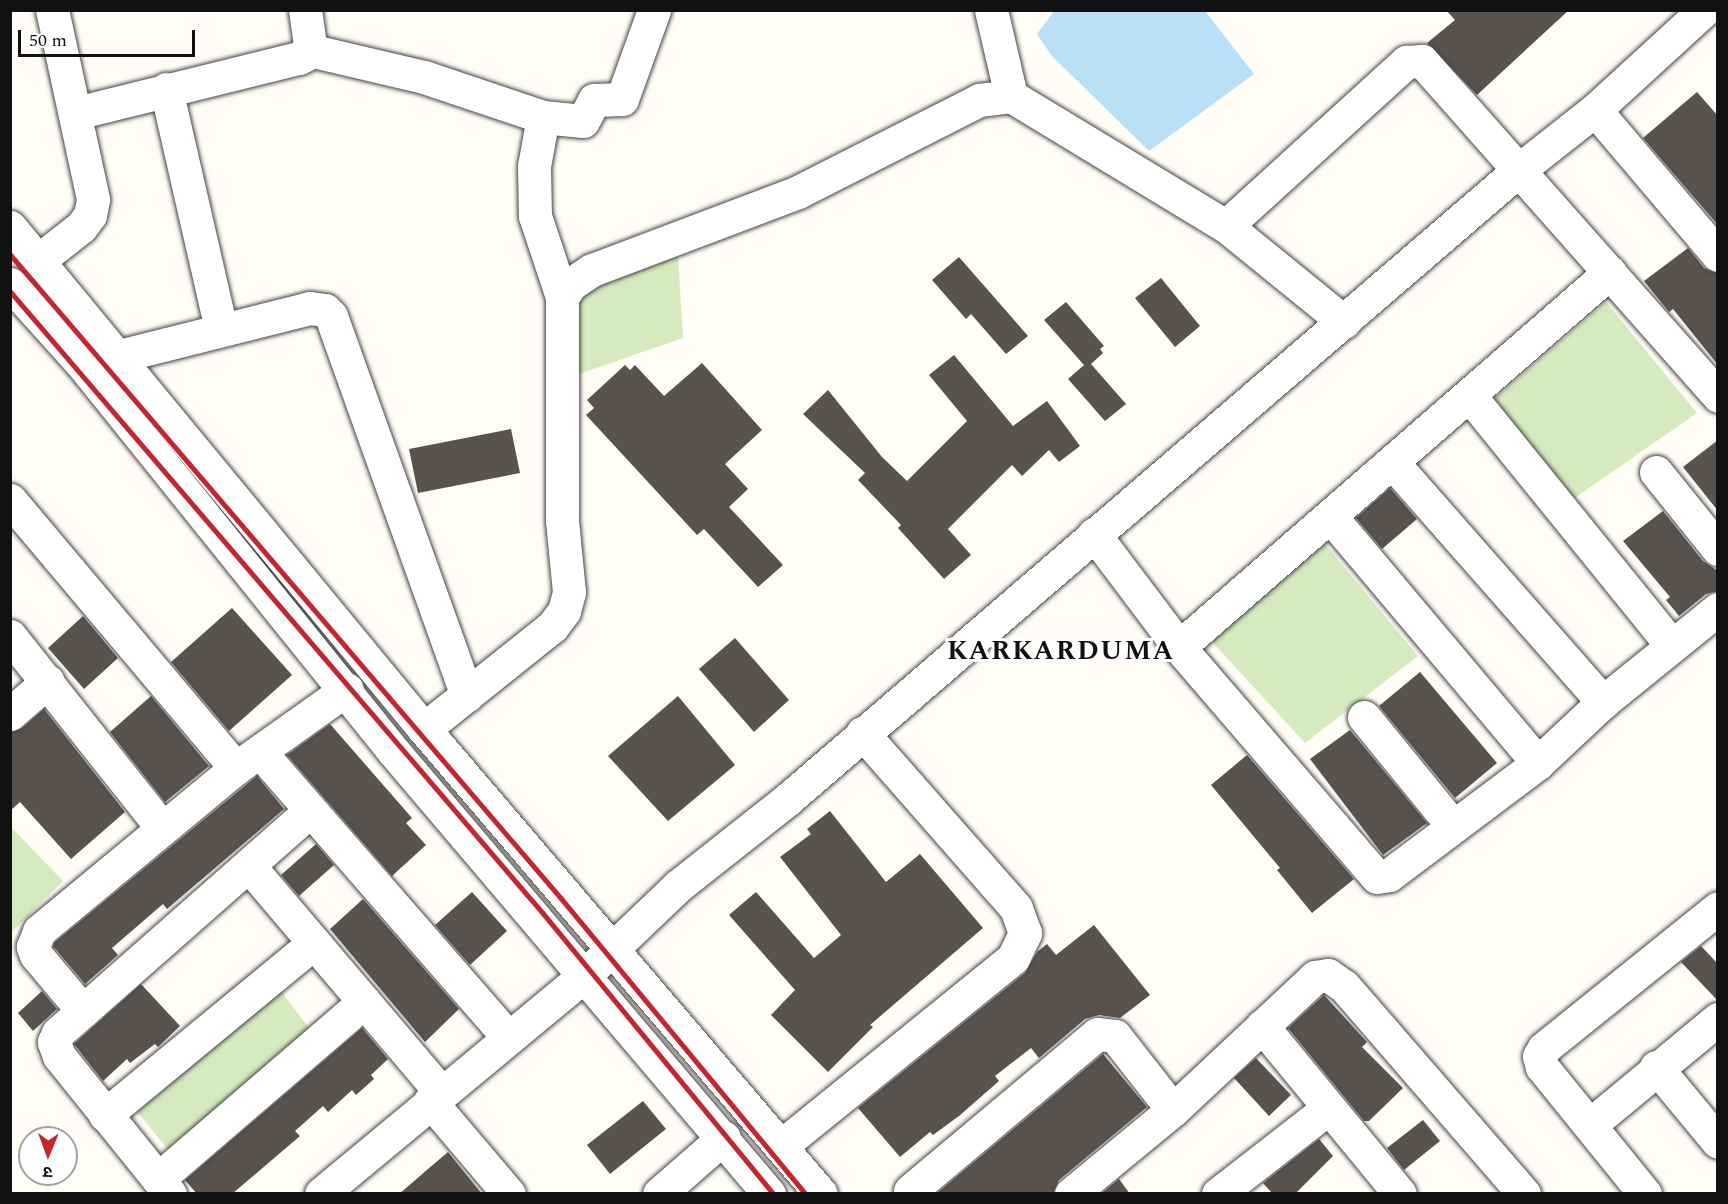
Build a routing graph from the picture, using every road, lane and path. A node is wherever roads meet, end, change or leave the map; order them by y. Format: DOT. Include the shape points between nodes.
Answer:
graph roads {
  1 [pos="52,10"];
  2 [pos="305,10"];
  3 [pos="654,10"];
  4 [pos="991,10"];
  5 [pos="1706,16"];
  6 [pos="309,50"];
  7 [pos="166,89"];
  8 [pos="1011,96"];
  9 [pos="1595,110"];
  10 [pos="76,112"];
  11 [pos="543,117"];
  12 [pos="1520,169"];
  13 [pos="1226,226"];
  14 [pos="10,227"];
  15 [pos="1718,255"];
  16 [pos="39,260"];
  17 [pos="1610,272"];
  18 [pos="10,284"];
  19 [pos="562,297"];
  20 [pos="1344,322"];
  21 [pos="221,329"];
  22 [pos="119,356"];
  23 [pos="1469,395"];
  24 [pos="1718,396"];
  25 [pos="1392,462"];
  26 [pos="1656,472"];
  27 [pos="10,500"];
  28 [pos="1330,516"];
  29 [pos="1094,534"];
  30 [pos="1718,549"];
  31 [pos="1718,609"];
  32 [pos="10,636"];
  33 [pos="1672,646"];
  34 [pos="1179,647"];
  35 [pos="48,681"];
  36 [pos="347,689"];
  37 [pos="467,695"];
  38 [pos="1603,702"];
  39 [pos="10,714"];
  40 [pos="1364,717"];
  41 [pos="424,729"];
  42 [pos="862,734"];
  43 [pos="249,760"];
  44 [pos="1538,763"];
  45 [pos="310,811"];
  46 [pos="1453,826"];
  47 [pos="162,828"];
  48 [pos="249,866"];
  49 [pos="1718,908"];
  50 [pos="314,943"];
  51 [pos="613,948"];
  52 [pos="586,974"];
  53 [pos="364,1002"];
  54 [pos="83,1011"];
  55 [pos="1718,1020"];
  56 [pos="1262,1026"];
  57 [pos="507,1036"];
  58 [pos="1656,1067"];
  59 [pos="436,1096"];
  60 [pos="1327,1109"];
  61 [pos="1173,1110"];
  62 [pos="105,1115"];
  63 [pos="1591,1124"];
  64 [pos="724,1137"];
  65 [pos="1718,1142"];
  66 [pos="781,1146"];
  67 [pos="164,1186"];
  68 [pos="1232,1190"];
  69 [pos="910,1191"];
  70 [pos="321,1194"];
  71 [pos="509,1194"];
  72 [pos="658,1194"];
  73 [pos="769,1194"];
  74 [pos="821,1194"];
  75 [pos="1071,1194"];
  76 [pos="1400,1194"];
  77 [pos="1524,1194"];
  78 [pos="1645,1194"];
  1 -- 10 [label="street"];
  2 -- 6 [label="street"];
  3 -- 11 [label="street" via="622,99 594,100 584,121"];
  4 -- 8 [label="street"];
  5 -- 9 [label="street"];
  6 -- 7 [label="street" via="299,58"];
  6 -- 11 [label="street" via="424,77"];
  7 -- 10 [label="street"];
  7 -- 21 [label="street"];
  8 -- 13 [label="street"];
  8 -- 19 [label="street" via="980,100 798,192 592,270 571,284"];
  9 -- 12 [label="street"];
  9 -- 15 [label="street"];
  10 -- 16 [label="street" via="93,200 90,215"];
  11 -- 19 [label="street" via="534,166 535,216"];
  12 -- 13 [label="street" via="1422,61 1411,60"];
  12 -- 17 [label="street"];
  12 -- 20 [label="street"];
  13 -- 20 [label="street"];
  14 -- 16 [label="street"];
  16 -- 22 [label="street"];
  17 -- 23 [label="street"];
  17 -- 24 [label="street"];
  18 -- 36 [label="street" via="82,363"];
  19 -- 37 [label="street" via="562,520 569,592 564,611 552,627"];
  20 -- 29 [label="street"];
  21 -- 22 [label="street"];
  21 -- 37 [label="street" via="310,308 325,310 331,316"];
  22 -- 41 [label="street"];
  23 -- 25 [label="street"];
  23 -- 33 [label="street"];
  25 -- 28 [label="street"];
  25 -- 38 [label="street"];
  26 -- 30 [label="street"];
  27 -- 43 [label="street"];
  28 -- 34 [label="street"];
  28 -- 44 [label="street"];
  29 -- 34 [label="street"];
  29 -- 42 [label="street"];
  31 -- 33 [label="street"];
  32 -- 35 [label="street"];
  33 -- 38 [label="street"];
  34 -- 46 [label="street" via="1377,877 1389,875"];
  35 -- 39 [label="street"];
  35 -- 47 [label="street"];
  36 -- 43 [label="street"];
  36 -- 52 [label="street" via="394,752"];
  37 -- 41 [label="street"];
  38 -- 44 [label="street"];
  40 -- 46 [label="street"];
  41 -- 51 [label="street"];
  42 -- 51 [label="street" via="788,799 678,885"];
  42 -- 66 [label="street" via="1016,908 1025,933 1013,958"];
  43 -- 45 [label="street"];
  43 -- 47 [label="street"];
  44 -- 46 [label="street"];
  45 -- 48 [label="street"];
  45 -- 57 [label="street"];
  47 -- 54 [label="street" via="35,938 33,947 43,969"];
  48 -- 50 [label="street"];
  48 -- 54 [label="street"];
  49 -- 63 [label="street" via="1539,1056 1542,1067"];
  50 -- 53 [label="street"];
  50 -- 62 [label="street"];
  51 -- 52 [label="street"];
  51 -- 66 [label="street"];
  52 -- 57 [label="street"];
  52 -- 64 [label="street"];
  53 -- 59 [label="street"];
  53 -- 67 [label="street"];
  54 -- 62 [label="street" via="58,1034 55,1050"];
  55 -- 58 [label="street"];
  56 -- 60 [label="street"];
  56 -- 61 [label="street"];
  56 -- 77 [label="street" via="1315,977 1334,978"];
  57 -- 59 [label="street"];
  58 -- 63 [label="street"];
  58 -- 65 [label="street"];
  59 -- 70 [label="street"];
  59 -- 71 [label="street"];
  60 -- 68 [label="street"];
  60 -- 76 [label="street"];
  61 -- 69 [label="street" via="1115,1036 1097,1034"];
  61 -- 75 [label="street"];
  62 -- 67 [label="street"];
  63 -- 78 [label="street"];
  64 -- 72 [label="street"];
  64 -- 73 [label="street"];
  66 -- 74 [label="street"];
}
